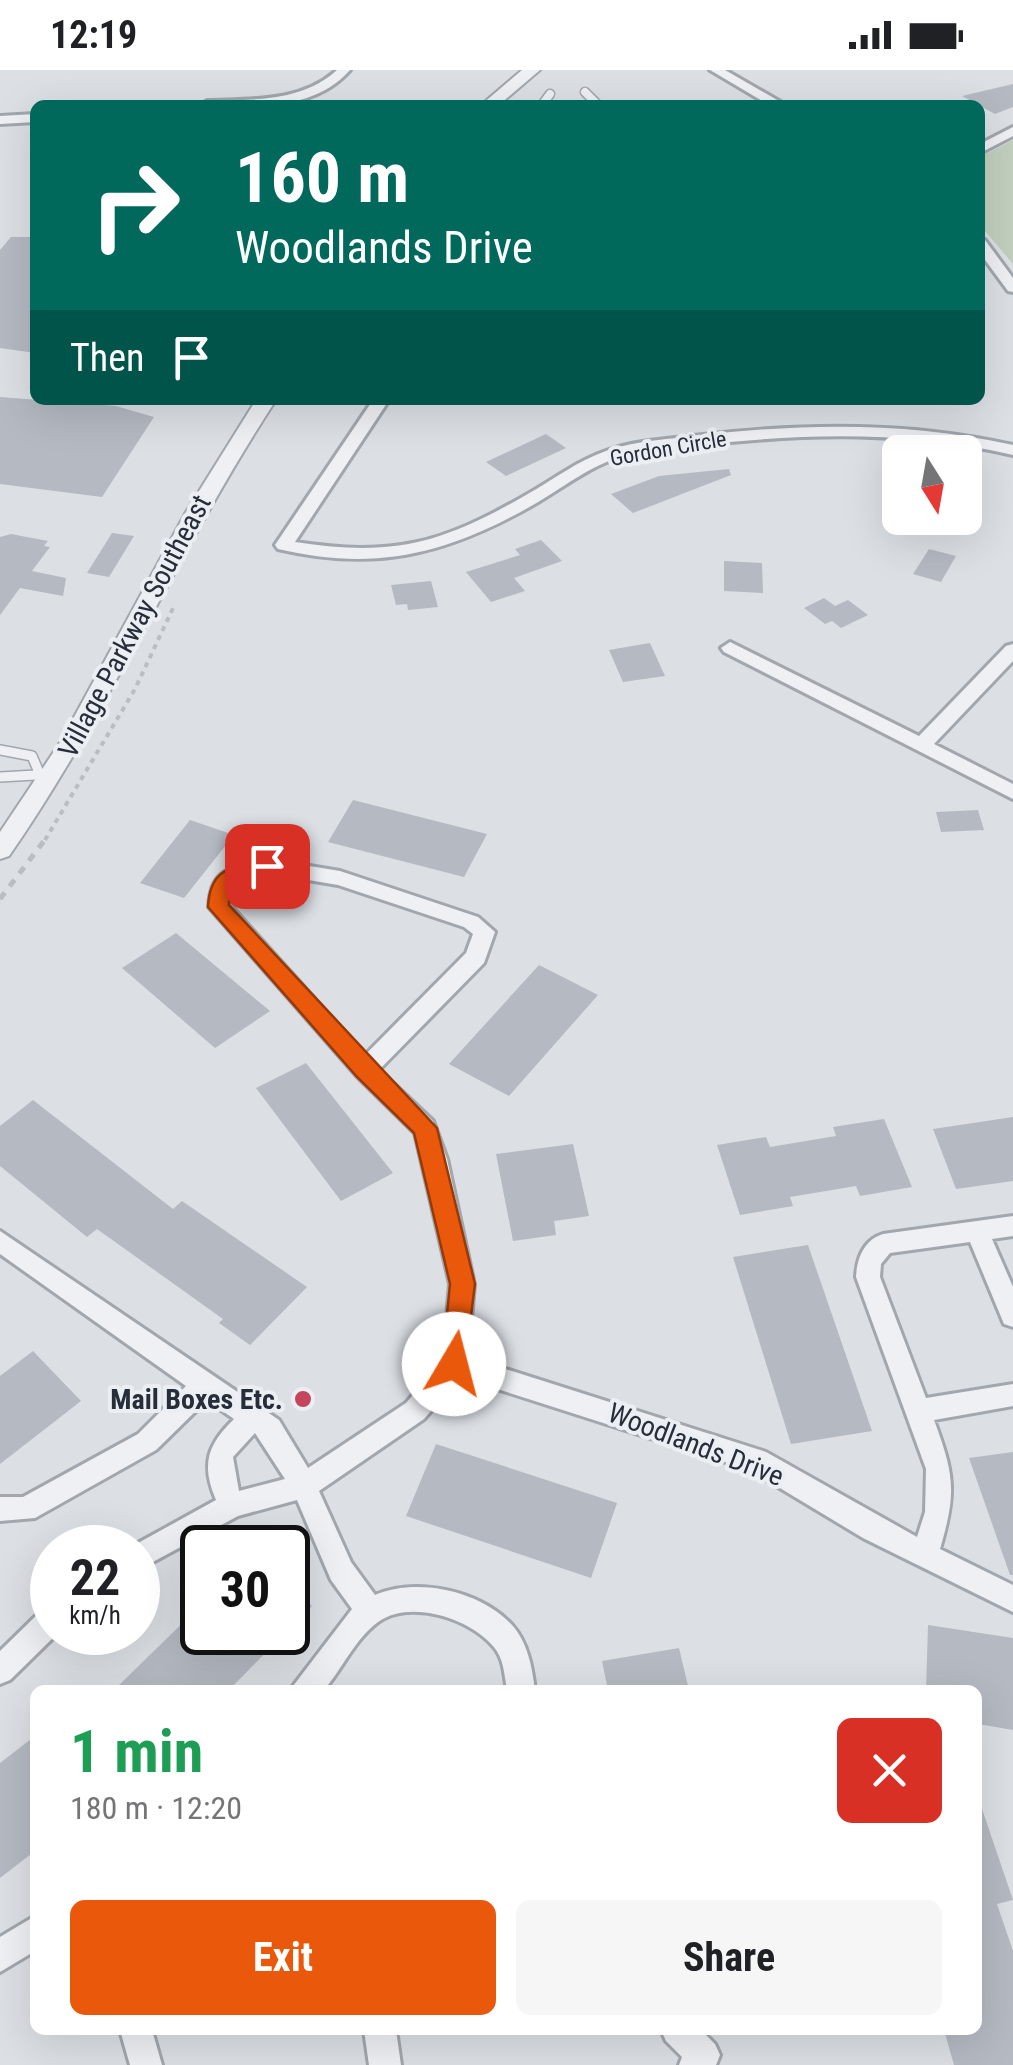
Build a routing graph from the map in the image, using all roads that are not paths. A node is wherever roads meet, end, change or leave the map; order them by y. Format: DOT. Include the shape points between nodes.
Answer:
graph roads {
  1 [pos="344,70"];
  2 [pos="532,70"];
  3 [pos="716,70"];
  4 [pos="585,92"];
  5 [pos="550,94"];
  6 [pos="259,100"];
  7 [pos="499,100"];
  8 [pos="546,100"];
  9 [pos="593,100"];
  10 [pos="770,100"];
  11 [pos="30,118"];
  12 [pos="0,120"];
  13 [pos="1013,132"];
  14 [pos="985,146"];
  15 [pos="985,250"];
  16 [pos="1013,288"];
  17 [pos="263,405"];
  18 [pos="378,405"];
  19 [pos="1013,450"];
  20 [pos="730,648"];
  21 [pos="1013,650"];
  22 [pos="920,745"];
  23 [pos="0,750"];
  24 [pos="45,772"];
  25 [pos="0,777"];
  26 [pos="1013,792"];
  27 [pos="0,850"];
  28 [pos="365,1070"];
  29 [pos="1013,1226"];
  30 [pos="976,1231"];
  31 [pos="0,1241"];
  32 [pos="1013,1316"];
  33 [pos="454,1364"];
  34 [pos="205,1384"];
  35 [pos="1013,1395"];
  36 [pos="917,1411"];
  37 [pos="254,1418"];
  38 [pos="304,1486"];
  39 [pos="232,1505"];
  40 [pos="0,1509"];
  41 [pos="160,1545"];
  42 [pos="925,1554"];
  43 [pos="1013,1599"];
  44 [pos="370,1612"];
  45 [pos="30,1641"];
  46 [pos="0,1670"];
  47 [pos="308,1685"];
  48 [pos="521,1685"];
  49 [pos="30,1935"];
  50 [pos="0,1956"];
  51 [pos="137,2035"];
  52 [pos="381,2035"];
  53 [pos="682,2035"];
  54 [pos="146,2065"];
  55 [pos="384,2065"];
  56 [pos="695,2065"];
  1 -- 6 [label="street" via="300,96"];
  2 -- 7 [label="street"];
  3 -- 10 [label="street"];
  4 -- 9 [label="lane"];
  5 -- 8 [label="lane"];
  11 -- 12 [label="street"];
  13 -- 14 [label="street"];
  15 -- 16 [label="street"];
  17 -- 24 [label="street, Village Parkway Southeast" via="187,523 102,693"];
  18 -- 19 [label="street, Gordon Circle" via="284,545 393,556 481,527 618,452 776,430 931,434"];
  20 -- 22 [label="street"];
  21 -- 22 [label="street"];
  22 -- 26 [label="street"];
  23 -- 24 [label="lane" via="32,756"];
  24 -- 25 [label="lane" via="16,781"];
  24 -- 27 [label="street, Village Parkway Southeast"];
  28 -- 28 [label="street" via="219,907 220,886 229,877 287,866 471,922 484,932 476,957"];
  28 -- 33 [label="street" via="425,1128 436,1159 462,1284"];
  29 -- 30 [label="street"];
  30 -- 32 [label="street"];
  30 -- 36 [label="street" via="883,1244 869,1261 868,1277"];
  31 -- 34 [label="street"];
  33 -- 38 [label="street" via="415,1411"];
  33 -- 42 [label="street, Woodlands Drive" via="757,1460"];
  34 -- 37 [label="street"];
  34 -- 40 [label="street" via="147,1442 26,1509"];
  35 -- 36 [label="street"];
  36 -- 42 [label="street" via="939,1469 938,1512"];
  37 -- 38 [label="street" via="270,1428"];
  37 -- 39 [label="street" via="219,1449 217,1475"];
  38 -- 39 [label="street"];
  38 -- 44 [label="street" via="342,1571"];
  39 -- 41 [label="street"];
  42 -- 43 [label="street, Woodlands Drive"];
  44 -- 47 [label="street"];
  44 -- 48 [label="street" via="418,1596 468,1613 505,1639"];
  45 -- 46 [label="street"];
  49 -- 50 [label="street"];
  51 -- 54 [label="street"];
  52 -- 55 [label="street"];
  53 -- 56 [label="street" via="704,2055"];
}
